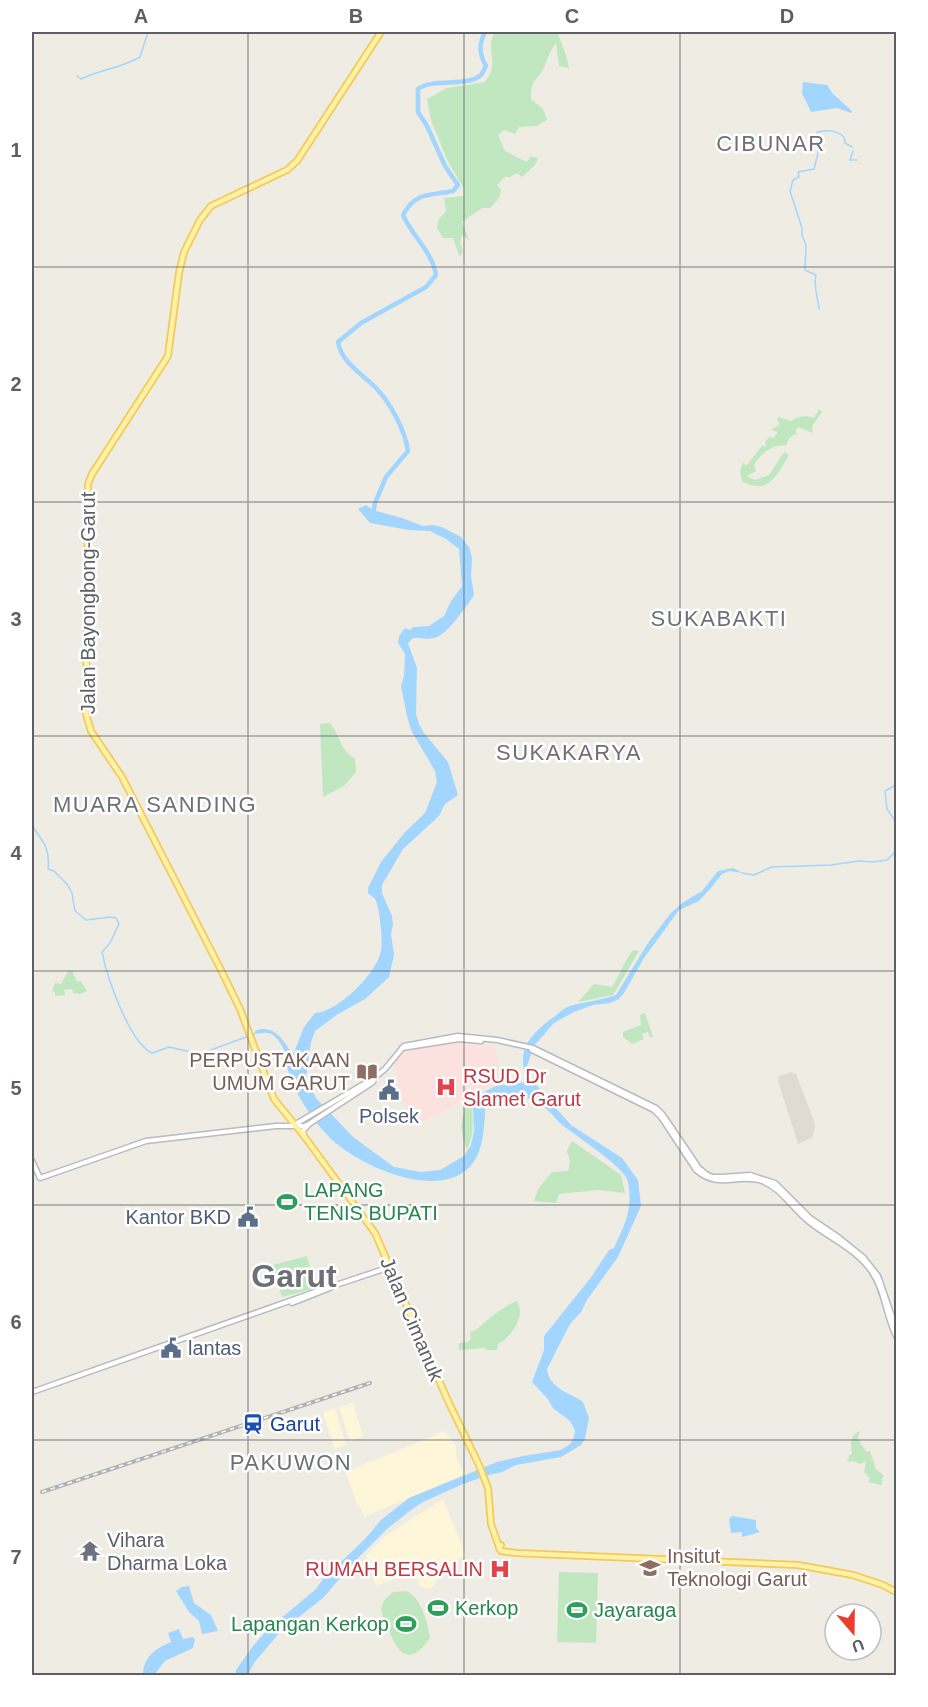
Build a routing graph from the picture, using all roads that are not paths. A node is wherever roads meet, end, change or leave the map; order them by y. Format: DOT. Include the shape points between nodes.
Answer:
graph roads {
  1 [pos="381,32"];
  2 [pos="313,1118"];
  3 [pos="309,1124"];
  4 [pos="294,1125"];
  5 [pos="304,1136"];
  6 [pos="32,1161"];
  7 [pos="390,1267"];
  8 [pos="892,1322"];
  9 [pos="897,1328"];
  10 [pos="897,1336"];
  11 [pos="32,1392"];
  12 [pos="897,1592"];
  1 -- 4 [label="main road, Jalan Bayongbong-Garut" via="297,161 287,170 220,201 200,220 184,252 179,273 168,356 88,484 86,714 91,731 122,777 204,936 240,1009 274,1099"];
  2 -- 3 [label="main road"];
  2 -- 4 [label="main road"];
  2 -- 8 [label="main road" via="374,1078 404,1046 458,1036 533,1049 656,1108 706,1174 722,1178 750,1175 775,1183 878,1276"];
  3 -- 4 [label="main road"];
  3 -- 5 [label="main road"];
  4 -- 5 [label="main road, Jalan Cimanuk"];
  4 -- 6 [label="main road" via="146,1141 40,1178"];
  5 -- 7 [label="main road, Jalan Cimanuk" via="372,1227"];
  7 -- 11 [label="main road"];
  7 -- 12 [label="main road, Jalan Cimanuk" via="486,1481 493,1532 502,1547 518,1553 798,1565 853,1575"];
  8 -- 9 [label="main road"];
  8 -- 10 [label="main road"];
}
